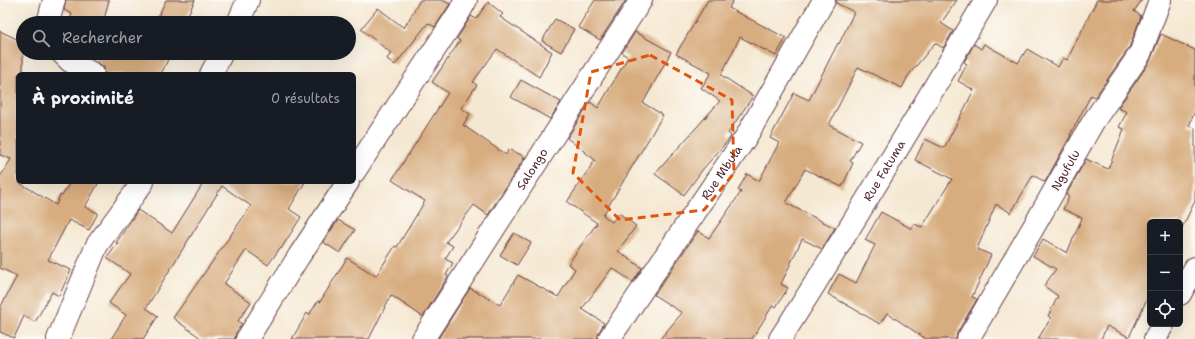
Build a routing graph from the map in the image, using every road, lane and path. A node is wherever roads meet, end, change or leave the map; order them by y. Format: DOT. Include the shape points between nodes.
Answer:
graph roads {
  1 [pos="54,0"];
  2 [pos="248,0"];
  3 [pos="466,0"];
  4 [pos="641,0"];
  5 [pos="824,0"];
  6 [pos="986,0"];
  7 [pos="1160,0"];
  8 [pos="50,16"];
  9 [pos="241,16"];
  10 [pos="69,60"];
  11 [pos="218,60"];
  12 [pos="89,72"];
  13 [pos="212,72"];
  14 [pos="356,169"];
  15 [pos="142,184"];
  16 [pos="347,184"];
  17 [pos="1195,268"];
  18 [pos="1182,291"];
  19 [pos="1161,327"];
  20 [pos="58,339"];
  21 [pos="247,339"];
  22 [pos="423,339"];
  23 [pos="609,339"];
  24 [pos="780,339"];
  25 [pos="968,339"];
  26 [pos="1155,339"];
  1 -- 8 [label="street"];
  2 -- 9 [label="street"];
  3 -- 14 [label="street"];
  4 -- 22 [label="street, Salongo"];
  5 -- 23 [label="street, Rue Mbula" via="746,137"];
  6 -- 24 [label="street, Rue Fatuma" via="838,249"];
  7 -- 25 [label="street, Ngufulu" via="1140,54 1093,122"];
  10 -- 12 [label="street"];
  11 -- 13 [label="street"];
  15 -- 20 [label="street" via="97,245"];
  16 -- 21 [label="street"];
  17 -- 18 [label="street"];
  19 -- 26 [label="street"];
}
